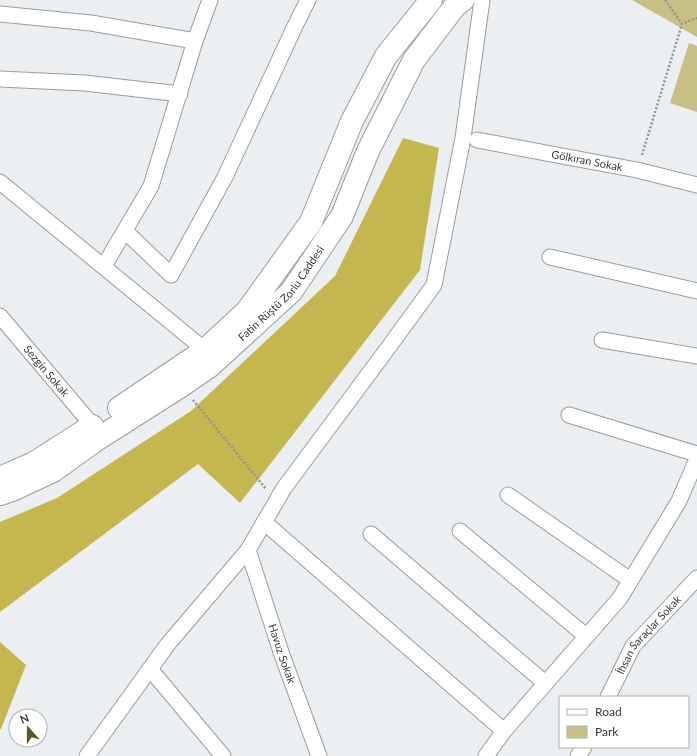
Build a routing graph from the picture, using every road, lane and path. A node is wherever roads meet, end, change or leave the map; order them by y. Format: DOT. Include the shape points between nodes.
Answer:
graph roads {
  1 [pos="210,0"];
  2 [pos="308,0"];
  3 [pos="431,0"];
  4 [pos="482,0"];
  5 [pos="665,0"];
  6 [pos="458,2"];
  7 [pos="0,14"];
  8 [pos="697,18"];
  9 [pos="682,24"];
  10 [pos="195,41"];
  11 [pos="0,79"];
  12 [pos="180,94"];
  13 [pos="477,140"];
  14 [pos="638,170"];
  15 [pos="0,182"];
  16 [pos="697,185"];
  17 [pos="125,231"];
  18 [pos="550,257"];
  19 [pos="104,266"];
  20 [pos="697,291"];
  21 [pos="0,316"];
  22 [pos="602,340"];
  23 [pos="205,350"];
  24 [pos="697,356"];
  25 [pos="181,386"];
  26 [pos="569,415"];
  27 [pos="92,426"];
  28 [pos="697,454"];
  29 [pos="697,459"];
  30 [pos="0,478"];
  31 [pos="0,494"];
  32 [pos="508,495"];
  33 [pos="276,501"];
  34 [pos="264,522"];
  35 [pos="460,531"];
  36 [pos="371,534"];
  37 [pos="248,550"];
  38 [pos="697,578"];
  39 [pos="630,580"];
  40 [pos="586,636"];
  41 [pos="150,669"];
  42 [pos="545,683"];
  43 [pos="608,696"];
  44 [pos="504,731"];
  45 [pos="92,753"];
  46 [pos="222,756"];
  47 [pos="319,756"];
  48 [pos="486,756"];
  1 -- 10 [label="street"];
  2 -- 17 [label="street" via="225,177 171,275"];
  3 -- 23 [label="main road, Fatin Rüştü Zorlu Caddesi" via="386,56 352,121 311,222 247,311"];
  4 -- 33 [label="street" via="463,138 434,285"];
  5 -- 9 [label="path"];
  6 -- 25 [label="main road, Fatin Rüştü Zorlu Caddesi" via="414,60 368,151 342,216 291,292 210,366"];
  7 -- 10 [label="street" via="91,22"];
  8 -- 9 [label="path"];
  9 -- 14 [label="path"];
  10 -- 12 [label="street"];
  11 -- 12 [label="street" via="85,83"];
  12 -- 17 [label="street" via="151,186"];
  13 -- 14 [label="street, Gölkıran Sokak"];
  14 -- 16 [label="street, Gölkıran Sokak"];
  15 -- 19 [label="street"];
  17 -- 19 [label="street"];
  18 -- 20 [label="street"];
  19 -- 23 [label="street"];
  21 -- 27 [label="street, Sezgin Sokak"];
  22 -- 24 [label="street"];
  23 -- 27 [label="main road, Fatin Rüştü Zorlu Caddesi"];
  25 -- 31 [label="main road, Fatin Rüştü Zorlu Caddesi" via="96,440 54,471"];
  25 -- 33 [label="path"];
  26 -- 28 [label="street"];
  27 -- 30 [label="main road, Fatin Rüştü Zorlu Caddesi" via="34,463"];
  29 -- 39 [label="street" via="679,502"];
  32 -- 39 [label="street"];
  33 -- 34 [label="street"];
  34 -- 37 [label="street"];
  34 -- 44 [label="street"];
  35 -- 40 [label="street"];
  36 -- 42 [label="street"];
  37 -- 41 [label="street"];
  37 -- 47 [label="street, Havuz Sokak" via="282,655"];
  38 -- 43 [label="street, İhsan Saraçlar Sokak" via="633,646"];
  39 -- 40 [label="street" via="620,598"];
  40 -- 42 [label="street"];
  41 -- 45 [label="street"];
  41 -- 46 [label="street"];
  42 -- 44 [label="street"];
  44 -- 48 [label="street"];
}
